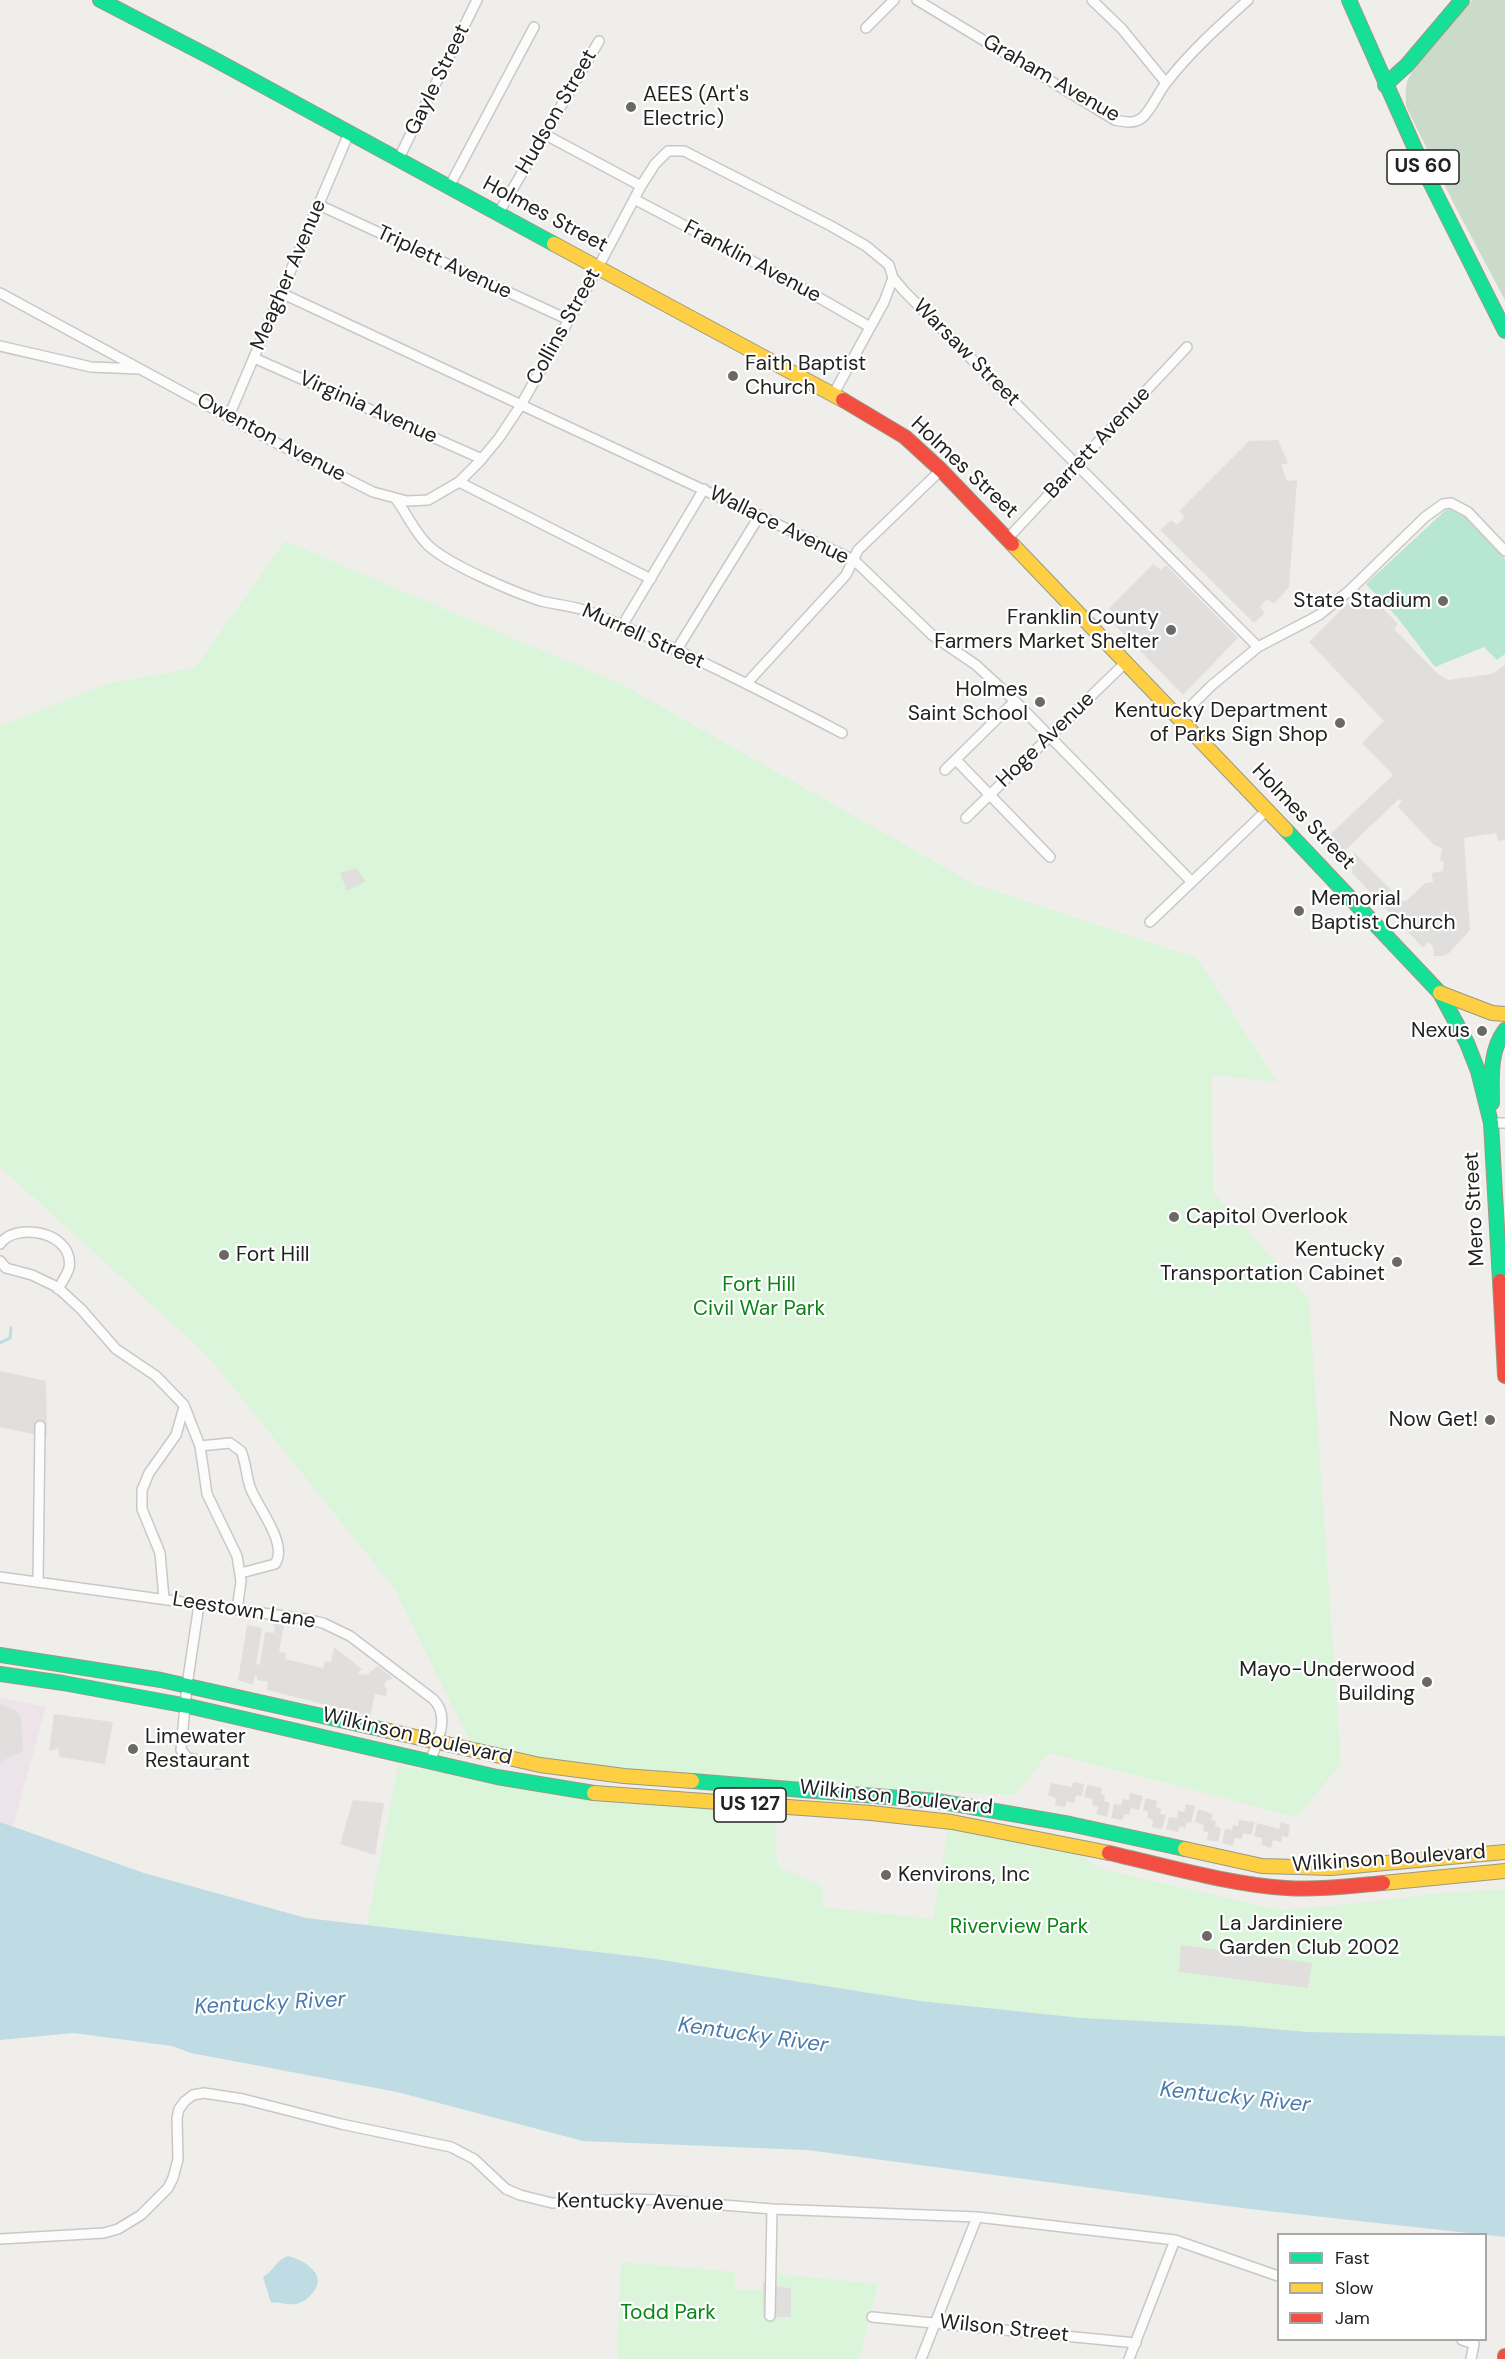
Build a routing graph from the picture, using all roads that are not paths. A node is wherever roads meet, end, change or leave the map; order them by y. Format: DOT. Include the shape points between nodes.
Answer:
graph roads {
  1 [pos="100,0"];
  2 [pos="477,0"];
  3 [pos="894,0"];
  4 [pos="917,0"];
  5 [pos="1092,0"];
  6 [pos="1248,0"];
  7 [pos="1349,0"];
  8 [pos="1462,0"];
  9 [pos="534,27"];
  10 [pos="866,28"];
  11 [pos="599,41"];
  12 [pos="1166,83"];
  13 [pos="1385,84"];
  14 [pos="349,133"];
  15 [pos="544,134"];
  16 [pos="398,160"];
  17 [pos="640,186"];
  18 [pos="449,187"];
  19 [pos="634,199"];
  20 [pos="318,205"];
  21 [pos="498,214"];
  22 [pos="598,268"];
  23 [pos="893,278"];
  24 [pos="0,293"];
  25 [pos="282,293"];
  26 [pos="569,320"];
  27 [pos="870,327"];
  28 [pos="1505,331"];
  29 [pos="0,346"];
  30 [pos="1187,347"];
  31 [pos="254,358"];
  32 [pos="142,369"];
  33 [pos="833,395"];
  34 [pos="521,405"];
  35 [pos="229,416"];
  36 [pos="482,459"];
  37 [pos="1078,464"];
  38 [pos="941,470"];
  39 [pos="459,482"];
  40 [pos="704,489"];
  41 [pos="396,499"];
  42 [pos="760,515"];
  43 [pos="1008,538"];
  44 [pos="1505,551"];
  45 [pos="854,560"];
  46 [pos="651,579"];
  47 [pos="622,626"];
  48 [pos="1258,647"];
  49 [pos="676,651"];
  50 [pos="1126,662"];
  51 [pos="747,683"];
  52 [pos="1015,701"];
  53 [pos="1179,718"];
  54 [pos="842,733"];
  55 [pos="1050,736"];
  56 [pos="956,760"];
  57 [pos="945,770"];
  58 [pos="990,795"];
  59 [pos="1267,810"];
  60 [pos="966,818"];
  61 [pos="1050,857"];
  62 [pos="1192,882"];
  63 [pos="1150,922"];
  64 [pos="1440,993"];
  65 [pos="1505,1014"];
  66 [pos="1505,1030"];
  67 [pos="1467,1043"];
  68 [pos="1498,1123"];
  69 [pos="1501,1230"];
  70 [pos="0,1244"];
  71 [pos="3,1265"];
  72 [pos="58,1288"];
  73 [pos="1504,1339"];
  74 [pos="1505,1376"];
  75 [pos="184,1405"];
  76 [pos="40,1426"];
  77 [pos="179,1426"];
  78 [pos="194,1429"];
  79 [pos="200,1446"];
  80 [pos="241,1573"];
  81 [pos="0,1577"];
  82 [pos="38,1582"];
  83 [pos="164,1599"];
  84 [pos="199,1605"];
  85 [pos="237,1610"];
  86 [pos="0,1655"];
  87 [pos="0,1674"];
  88 [pos="188,1685"];
  89 [pos="186,1705"];
  90 [pos="437,1743"];
  91 [pos="430,1762"];
  92 [pos="219,1764"];
  93 [pos="1505,1852"];
  94 [pos="1505,1871"];
  95 [pos="772,2209"];
  96 [pos="977,2217"];
  97 [pos="0,2239"];
  98 [pos="1175,2240"];
  99 [pos="1277,2276"];
  100 [pos="770,2316"];
  101 [pos="872,2317"];
  102 [pos="936,2322"];
  103 [pos="1465,2341"];
  104 [pos="1136,2343"];
  105 [pos="921,2359"];
  106 [pos="1129,2359"];
  107 [pos="1471,2359"];
  1 -- 14 [label="main road, Holmes Street"];
  2 -- 16 [label="street, Gayle Street"];
  3 -- 10 [label="street"];
  4 -- 12 [label="street, Graham Avenue" via="1115,120 1133,122 1142,118"];
  5 -- 12 [label="street" via="1122,29"];
  6 -- 12 [label="street, Graham Avenue" via="1209,35"];
  7 -- 13 [label="main road, US 60"];
  8 -- 13 [label="main road" via="1407,65"];
  9 -- 18 [label="street"];
  11 -- 15 [label="street, Hudson Street"];
  13 -- 28 [label="main road, US 60"];
  14 -- 16 [label="main road, Holmes Street"];
  14 -- 20 [label="street, Meagher Avenue"];
  15 -- 17 [label="street"];
  15 -- 21 [label="street, Hudson Street"];
  16 -- 18 [label="main road, Holmes Street"];
  17 -- 19 [label="street, Collins Street"];
  17 -- 23 [label="street, Warsaw Street" via="668,151 684,151 866,246 889,265"];
  18 -- 21 [label="main road, Holmes Street"];
  19 -- 22 [label="street, Collins Street"];
  19 -- 27 [label="street, Franklin Avenue"];
  20 -- 25 [label="street, Meagher Avenue"];
  20 -- 26 [label="street, Triplett Avenue"];
  21 -- 22 [label="main road, Holmes Street"];
  22 -- 26 [label="street, Collins Street"];
  22 -- 33 [label="main road, Holmes Street"];
  23 -- 27 [label="street"];
  23 -- 37 [label="street, Warsaw Street"];
  24 -- 32 [label="street, Owenton Avenue"];
  25 -- 31 [label="street, Meagher Avenue"];
  25 -- 34 [label="street, Wallace Avenue"];
  26 -- 34 [label="street, Collins Street"];
  27 -- 33 [label="street"];
  29 -- 32 [label="street" via="91,367"];
  30 -- 37 [label="street, Barrett Avenue"];
  31 -- 35 [label="street, Meagher Avenue"];
  31 -- 36 [label="street, Virginia Avenue"];
  32 -- 35 [label="street, Owenton Avenue"];
  33 -- 38 [label="main road, Holmes Street" via="899,433"];
  34 -- 36 [label="street, Owenton Avenue"];
  34 -- 40 [label="street, Wallace Avenue"];
  35 -- 41 [label="street, Owenton Avenue" via="373,492"];
  36 -- 39 [label="street, Owenton Avenue"];
  37 -- 43 [label="street, Barrett Avenue"];
  37 -- 48 [label="street, Warsaw Street"];
  38 -- 43 [label="main road, Holmes Street"];
  38 -- 45 [label="street" via="858,550"];
  39 -- 41 [label="street, Owenton Avenue" via="428,500"];
  39 -- 46 [label="street"];
  40 -- 42 [label="street, Wallace Avenue"];
  40 -- 46 [label="street"];
  41 -- 47 [label="street, Murrell Street" via="422,538 438,552 524,595 578,608"];
  42 -- 45 [label="street, Wallace Avenue"];
  42 -- 49 [label="street"];
  43 -- 50 [label="main road, Holmes Street"];
  44 -- 48 [label="street" via="1468,512 1451,503 1443,504 1318,615"];
  45 -- 51 [label="street" via="846,575"];
  45 -- 52 [label="street, Wallace Avenue" via="932,635 976,665"];
  46 -- 47 [label="street"];
  47 -- 49 [label="street, Murrell Street"];
  48 -- 53 [label="street"];
  49 -- 51 [label="street, Murrell Street"];
  50 -- 53 [label="main road, Holmes Street"];
  50 -- 55 [label="street, Hoge Avenue"];
  51 -- 54 [label="street, Murrell Street"];
  52 -- 55 [label="street, Wallace Avenue"];
  52 -- 56 [label="street"];
  53 -- 59 [label="main road, Holmes Street"];
  55 -- 58 [label="street, Hoge Avenue"];
  55 -- 62 [label="street, Wallace Avenue"];
  56 -- 57 [label="street"];
  56 -- 58 [label="street"];
  58 -- 60 [label="street, Hoge Avenue"];
  58 -- 61 [label="street"];
  59 -- 62 [label="street"];
  59 -- 64 [label="main road, Holmes Street"];
  62 -- 63 [label="street"];
  64 -- 65 [label="main road"];
  64 -- 67 [label="main road, Holmes Street"];
  66 -- 68 [label="main road" via="1493,1053"];
  67 -- 68 [label="main road, Mero Street"];
  68 -- 69 [label="main road, Mero Street"];
  69 -- 73 [label="main road, Mero Street"];
  70 -- 72 [label="street" via="12,1235 25,1233 60,1241 67,1249 69,1263"];
  71 -- 72 [label="street"];
  72 -- 75 [label="street" via="116,1349 156,1376"];
  73 -- 74 [label="main road, Mero Street"];
  75 -- 77 [label="street"];
  75 -- 78 [label="street"];
  76 -- 82 [label="street"];
  77 -- 78 [label="street"];
  77 -- 83 [label="street" via="142,1490 144,1515 160,1553"];
  78 -- 79 [label="street"];
  79 -- 80 [label="street" via="207,1494 237,1556"];
  79 -- 80 [label="street" via="230,1443 241,1451 252,1491 277,1541 279,1553 275,1564"];
  80 -- 85 [label="street"];
  81 -- 82 [label="street, Leestown Lane"];
  82 -- 83 [label="street, Leestown Lane"];
  83 -- 84 [label="street, Leestown Lane"];
  84 -- 85 [label="street, Leestown Lane"];
  84 -- 88 [label="street"];
  85 -- 90 [label="street, Leestown Lane" via="323,1623 350,1636 437,1703 442,1722"];
  86 -- 88 [label="main road, Wilkinson Boulevard / US 127"];
  87 -- 89 [label="main road, Wilkinson Boulevard / US 127"];
  88 -- 89 [label="street"];
  88 -- 90 [label="main road, Wilkinson Boulevard / US 127"];
  89 -- 91 [label="main road, Wilkinson Boulevard / US 127"];
  89 -- 92 [label="street" via="183,1753 192,1759"];
  90 -- 91 [label="street, Leestown Lane"];
  90 -- 93 [label="main road, Wilkinson Boulevard / US 127" via="596,1773 964,1805 1262,1866 1331,1868"];
  91 -- 94 [label="main road, Wilkinson Boulevard / US 127" via="584,1792 871,1813 961,1824 1286,1888 1331,1888"];
  95 -- 96 [label="street, Kentucky Avenue"];
  95 -- 97 [label="street, Kentucky Avenue" via="631,2199 552,2204 506,2189 474,2159 451,2147 204,2093 193,2095 179,2109 178,2159 173,2178 141,2215 118,2229 104,2232"];
  95 -- 100 [label="street"];
  96 -- 98 [label="street, Kentucky Avenue"];
  96 -- 102 [label="street"];
  98 -- 99 [label="street, Kentucky Avenue"];
  98 -- 104 [label="street"];
  101 -- 102 [label="street, Wilson Street"];
  102 -- 104 [label="street, Wilson Street"];
  102 -- 105 [label="street"];
  103 -- 107 [label="street" via="1474,2344"];
  104 -- 106 [label="street"];
}
